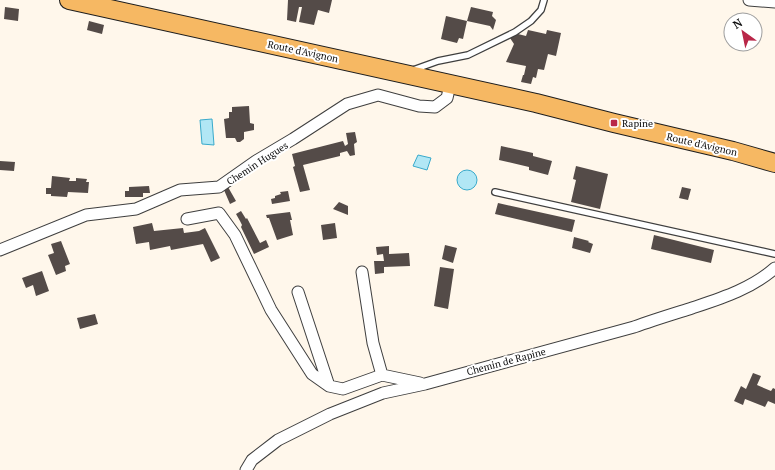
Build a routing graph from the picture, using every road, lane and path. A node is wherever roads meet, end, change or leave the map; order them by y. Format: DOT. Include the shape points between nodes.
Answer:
graph roads {
  1 [pos="69,0"];
  2 [pos="544,0"];
  3 [pos="749,0"];
  4 [pos="775,2"];
  5 [pos="404,74"];
  6 [pos="450,85"];
  7 [pos="536,103"];
  8 [pos="775,153"];
  9 [pos="775,163"];
  10 [pos="495,192"];
  11 [pos="187,219"];
  12 [pos="0,250"];
  13 [pos="775,254"];
  14 [pos="775,268"];
  15 [pos="362,272"];
  16 [pos="298,292"];
  17 [pos="382,375"];
  18 [pos="424,384"];
  19 [pos="329,386"];
  20 [pos="246,470"];
  1 -- 5 [label="main road, Route d'Avignon"];
  2 -- 5 [label="lane" via="541,10 531,22 515,32 468,55"];
  3 -- 4 [label="street"];
  5 -- 6 [label="main road, Route d'Avignon"];
  6 -- 7 [label="main road, Route d'Avignon"];
  6 -- 12 [label="street, Chemin Hugues" via="447,98 435,107 419,106 378,95 347,104 219,187 180,190 136,209 86,215"];
  7 -- 8 [label="main road, Route d'Avignon" via="616,117"];
  7 -- 9 [label="main road, Route d'Avignon"];
  10 -- 13 [label="lane"];
  11 -- 19 [label="street" via="219,213 235,235 271,310 308,369"];
  14 -- 18 [label="street, Chemin de Rapine" via="766,276 718,300 634,327"];
  15 -- 17 [label="street" via="373,343"];
  16 -- 19 [label="street"];
  17 -- 18 [label="street"];
  17 -- 19 [label="street" via="343,389"];
  18 -- 20 [label="street, Chemin de Rapine" via="383,393 330,414 278,440 252,460"];
}
